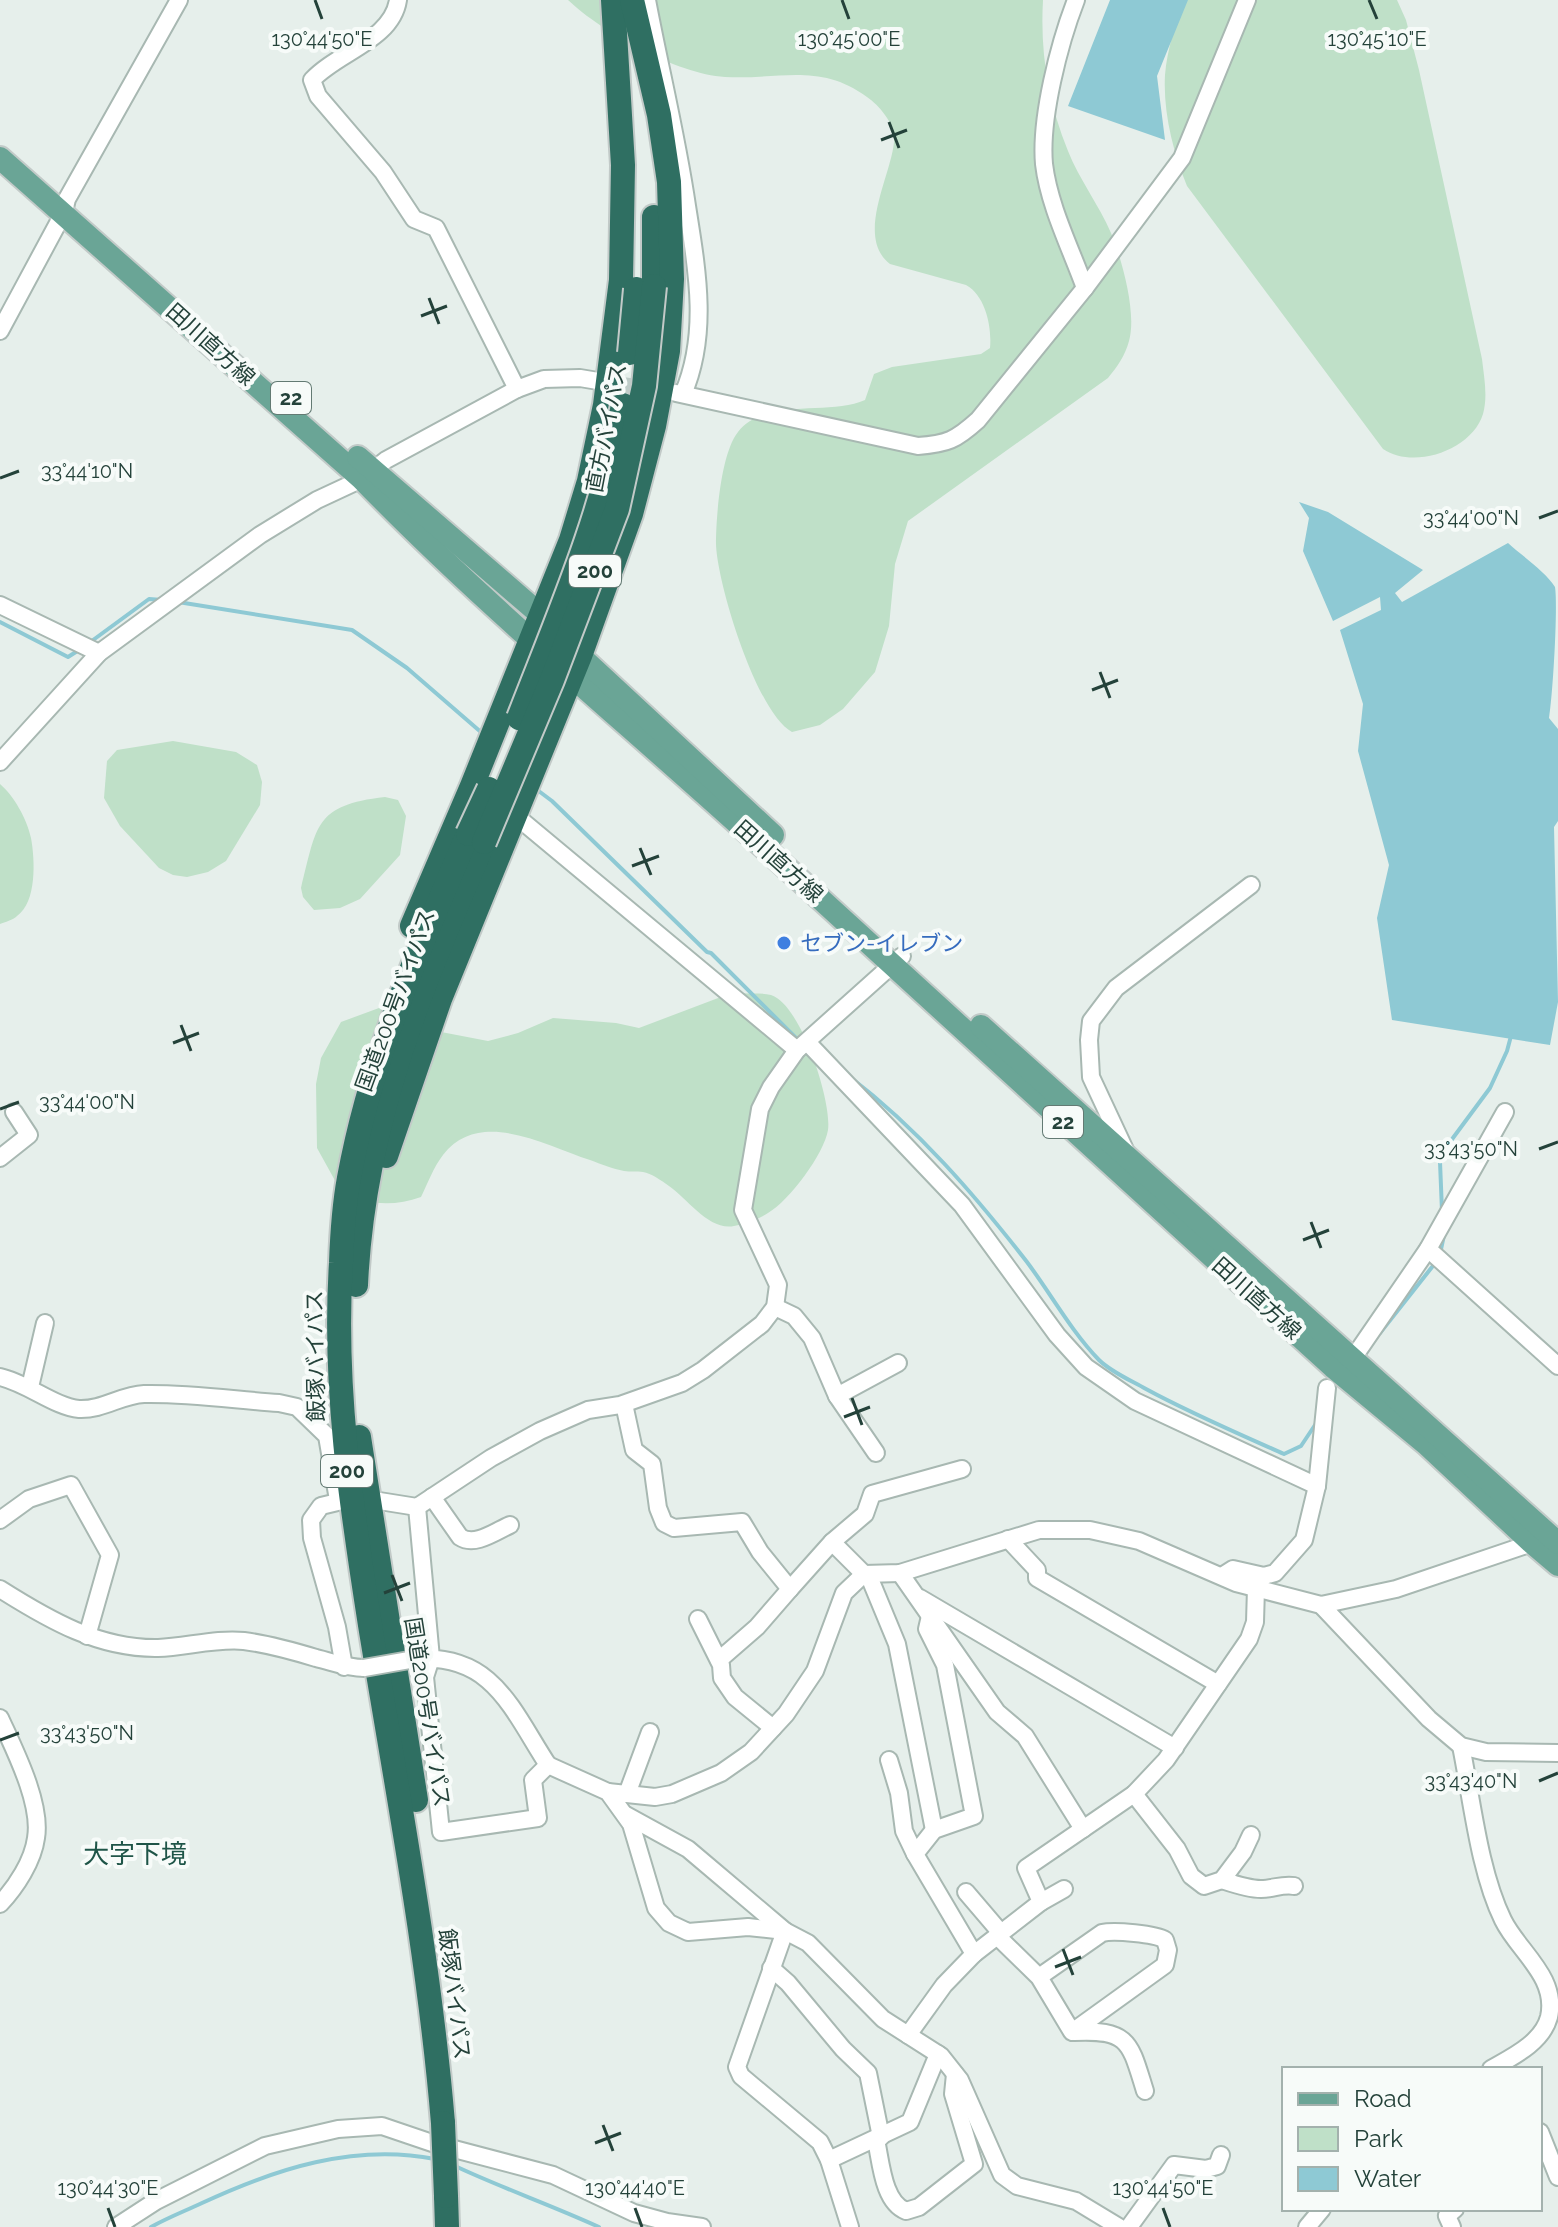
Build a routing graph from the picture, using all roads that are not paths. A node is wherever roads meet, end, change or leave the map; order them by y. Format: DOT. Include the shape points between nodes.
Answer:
graph roads {
  1 [pos="179,0"];
  2 [pos="398,0"];
  3 [pos="614,0"];
  4 [pos="632,0"];
  5 [pos="647,0"];
  6 [pos="1076,0"];
  7 [pos="1247,0"];
  8 [pos="0,142"];
  9 [pos="0,158"];
  10 [pos="65,205"];
  11 [pos="645,287"];
  12 [pos="1085,288"];
  13 [pos="0,331"];
  14 [pos="598,381"];
  15 [pos="517,389"];
  16 [pos="368,475"];
  17 [pos="0,605"];
  18 [pos="542,616"];
  19 [pos="532,640"];
  20 [pos="99,653"];
  21 [pos="576,666"];
  22 [pos="0,762"];
  23 [pos="516,816"];
  24 [pos="476,838"];
  25 [pos="1251,885"];
  26 [pos="896,960"];
  27 [pos="802,1046"];
  28 [pos="14,1112"];
  29 [pos="1505,1112"];
  30 [pos="1128,1157"];
  31 [pos="0,1158"];
  32 [pos="349,1179"];
  33 [pos="364,1214"];
  34 [pos="1428,1249"];
  35 [pos="775,1307"];
  36 [pos="45,1323"];
  37 [pos="898,1363"];
  38 [pos="1558,1366"];
  39 [pos="1341,1374"];
  40 [pos="0,1377"];
  41 [pos="30,1387"];
  42 [pos="837,1396"];
  43 [pos="624,1404"];
  44 [pos="876,1453"];
  45 [pos="962,1469"];
  46 [pos="1317,1486"];
  47 [pos="432,1497"];
  48 [pos="351,1499"];
  49 [pos="417,1507"];
  50 [pos="0,1520"];
  51 [pos="510,1525"];
  52 [pos="1008,1539"];
  53 [pos="1550,1540"];
  54 [pos="832,1542"];
  55 [pos="1558,1565"];
  56 [pos="900,1573"];
  57 [pos="866,1574"];
  58 [pos="1222,1576"];
  59 [pos="1256,1588"];
  60 [pos="0,1589"];
  61 [pos="790,1589"];
  62 [pos="915,1595"];
  63 [pos="1321,1605"];
  64 [pos="930,1616"];
  65 [pos="698,1619"];
  66 [pos="87,1636"];
  67 [pos="423,1659"];
  68 [pos="719,1660"];
  69 [pos="344,1667"];
  70 [pos="1218,1684"];
  71 [pos="0,1718"];
  72 [pos="773,1728"];
  73 [pos="650,1732"];
  74 [pos="1461,1746"];
  75 [pos="1175,1748"];
  76 [pos="1558,1753"];
  77 [pos="889,1760"];
  78 [pos="548,1765"];
  79 [pos="608,1792"];
  80 [pos="627,1794"];
  81 [pos="1134,1794"];
  82 [pos="623,1813"];
  83 [pos="1083,1829"];
  84 [pos="934,1830"];
  85 [pos="1251,1835"];
  86 [pos="915,1854"];
  87 [pos="1222,1880"];
  88 [pos="1294,1886"];
  89 [pos="1064,1889"];
  90 [pos="966,1892"];
  91 [pos="1041,1902"];
  92 [pos="0,1904"];
  93 [pos="785,1931"];
  94 [pos="999,1935"];
  95 [pos="974,1954"];
  96 [pos="771,1968"];
  97 [pos="1039,1977"];
  98 [pos="1072,2032"];
  99 [pos="908,2035"];
  100 [pos="938,2054"];
  101 [pos="1514,2063"];
  102 [pos="955,2074"];
  103 [pos="1145,2091"];
  104 [pos="1542,2137"];
  105 [pos="878,2139"];
  106 [pos="1221,2155"];
  107 [pos="829,2160"];
  108 [pos="1558,2177"];
  109 [pos="452,2197"];
  110 [pos="1320,2211"];
  111 [pos="116,2227"];
  112 [pos="447,2227"];
  113 [pos="459,2227"];
  114 [pos="702,2227"];
  115 [pos="850,2227"];
  116 [pos="1119,2227"];
  117 [pos="1129,2227"];
  118 [pos="1307,2227"];
  1 -- 10 [label="street"];
  2 -- 15 [label="street" via="388,25 324,66 312,80 318,96 383,172 414,219 436,228"];
  3 -- 11 [label="highway, 直方バイパス / 200" via="630,77"];
  3 -- 18 [label="highway" via="623,165 620,294 589,481"];
  4 -- 11 [label="highway, 直方バイパス / 200" via="654,185"];
  4 -- 21 [label="highway" via="669,182 668,351 631,514"];
  5 -- 12 [label="street" via="677,138 698,276 699,337 689,380 679,394 918,446 942,444 978,420"];
  6 -- 12 [label="street" via="1047,105 1044,163"];
  7 -- 12 [label="street" via="1182,158"];
  8 -- 10 [label="main road, 田川直方線 / 22"];
  9 -- 10 [label="main road, 田川直方線 / 22"];
  10 -- 13 [label="street"];
  10 -- 16 [label="main road, 田川直方線 / 22"];
  11 -- 24 [label="highway, 直方バイパス / 200, bridge" via="644,386 617,509 564,651"];
  14 -- 15 [label="street" via="544,379"];
  15 -- 16 [label="street"];
  16 -- 18 [label="main road, 田川直方線 / 22"];
  16 -- 19 [label="main road, 田川直方線 / 22" via="400,518"];
  16 -- 20 [label="street" via="260,535"];
  17 -- 20 [label="street"];
  18 -- 19 [label="highway"];
  18 -- 21 [label="main road, 田川直方線 / 22"];
  19 -- 21 [label="main road, 田川直方線 / 22"];
  19 -- 32 [label="highway" via="391,978 354,1114"];
  20 -- 22 [label="street"];
  21 -- 23 [label="highway"];
  21 -- 26 [label="main road, 田川直方線 / 22"];
  23 -- 27 [label="street"];
  23 -- 33 [label="highway" via="440,999"];
  24 -- 32 [label="highway, 飯塚バイパス / 200" via="398,1002"];
  24 -- 33 [label="highway, 国道200号バイパス / 200" via="386,1096"];
  25 -- 30 [label="street" via="1116,988 1091,1021 1091,1077"];
  26 -- 27 [label="street"];
  26 -- 30 [label="main road, 田川直方線 / 22"];
  26 -- 39 [label="main road, 田川直方線 / 22"];
  27 -- 35 [label="street" via="760,1109 743,1210 778,1285"];
  27 -- 46 [label="street" via="962,1205 1086,1367 1135,1401"];
  28 -- 31 [label="street" via="29,1135"];
  29 -- 34 [label="street"];
  30 -- 39 [label="main road, 田川直方線 / 22"];
  32 -- 48 [label="highway, 飯塚バイパス / 200" via="338,1302 340,1397"];
  33 -- 48 [label="highway, 国道200号バイパス / 200" via="353,1344 358,1432"];
  34 -- 38 [label="street"];
  34 -- 39 [label="street"];
  35 -- 42 [label="street" via="794,1316 812,1338"];
  35 -- 43 [label="street" via="762,1324 703,1370"];
  36 -- 41 [label="street"];
  37 -- 42 [label="street"];
  39 -- 46 [label="street"];
  39 -- 53 [label="main road, 田川直方線 / 22"];
  40 -- 41 [label="street"];
  41 -- 48 [label="street" via="78,1409 142,1394 297,1407 327,1436"];
  42 -- 44 [label="street"];
  43 -- 47 [label="street" via="588,1410 540,1431"];
  43 -- 61 [label="street" via="634,1450 652,1464 664,1523 674,1528 742,1522"];
  45 -- 54 [label="street" via="872,1494 865,1514"];
  46 -- 58 [label="street" via="1304,1540 1287,1562 1264,1576 1233,1569"];
  47 -- 49 [label="street"];
  47 -- 51 [label="street" via="466,1541"];
  48 -- 49 [label="street"];
  48 -- 69 [label="street" via="321,1506 311,1520"];
  48 -- 109 [label="highway, 国道200号バイパス / 200" via="435,1930 456,2072 450,2125"];
  49 -- 67 [label="street"];
  50 -- 66 [label="street" via="29,1499 71,1485 110,1555"];
  52 -- 56 [label="street"];
  52 -- 58 [label="street" via="1039,1530 1090,1530 1139,1541"];
  52 -- 70 [label="street" via="1037,1570 1037,1578"];
  53 -- 55 [label="main road, 田川直方線 / 22"];
  53 -- 63 [label="street" via="1396,1589"];
  54 -- 57 [label="street"];
  54 -- 61 [label="street"];
  56 -- 57 [label="street"];
  56 -- 62 [label="street"];
  57 -- 72 [label="street" via="844,1593 815,1671"];
  57 -- 84 [label="street" via="897,1644"];
  58 -- 59 [label="street"];
  59 -- 63 [label="street"];
  59 -- 70 [label="street" via="1249,1639"];
  60 -- 66 [label="street"];
  61 -- 68 [label="street"];
  62 -- 64 [label="street"];
  62 -- 75 [label="street"];
  63 -- 74 [label="street"];
  64 -- 83 [label="street" via="997,1712 1025,1736"];
  64 -- 84 [label="street" via="927,1629 945,1665 974,1816"];
  65 -- 68 [label="street"];
  66 -- 69 [label="street" via="158,1648 242,1641"];
  67 -- 69 [label="street, bridge"];
  67 -- 78 [label="street" via="469,1666 497,1686"];
  67 -- 78 [label="street" via="441,1832 538,1818 533,1780"];
  68 -- 72 [label="street" via="722,1678 735,1697"];
  70 -- 75 [label="street"];
  71 -- 92 [label="street" via="35,1809 36,1838 27,1866"];
  72 -- 80 [label="street" via="721,1773 672,1794"];
  73 -- 80 [label="street"];
  74 -- 76 [label="street" via="1486,1752"];
  74 -- 101 [label="street" via="1490,1888 1504,1922 1542,1974 1547,1990 1550,2016 1541,2035"];
  75 -- 81 [label="street"];
  77 -- 86 [label="street" via="904,1831"];
  78 -- 79 [label="street"];
  79 -- 80 [label="street"];
  79 -- 82 [label="street"];
  81 -- 83 [label="street"];
  81 -- 87 [label="street" via="1191,1876 1204,1886"];
  82 -- 93 [label="street" via="688,1849"];
  82 -- 93 [label="street" via="656,1908 669,1923 688,1932 748,1927"];
  83 -- 91 [label="street" via="1026,1868"];
  84 -- 86 [label="street"];
  85 -- 87 [label="street"];
  86 -- 95 [label="street"];
  87 -- 88 [label="street" via="1247,1888"];
  89 -- 91 [label="street"];
  90 -- 94 [label="street"];
  91 -- 94 [label="street"];
  93 -- 96 [label="street"];
  93 -- 99 [label="street" via="808,1943 883,2019"];
  94 -- 95 [label="street"];
  94 -- 97 [label="street"];
  95 -- 99 [label="street"];
  96 -- 105 [label="street" via="868,2073"];
  96 -- 107 [label="street" via="737,2067 820,2142"];
  97 -- 98 [label="street"];
  97 -- 98 [label="street" via="1102,1933 1158,1935 1165,1940 1165,1965"];
  98 -- 103 [label="street" via="1096,2031 1123,2039 1131,2046"];
  99 -- 100 [label="street"];
  100 -- 102 [label="street"];
  100 -- 105 [label="street" via="910,2122"];
  102 -- 105 [label="street" via="953,2094 974,2164 919,2207 906,2211 890,2197"];
  102 -- 116 [label="street" via="1002,2175 1017,2186 1076,2201"];
  104 -- 108 [label="street"];
  105 -- 107 [label="street"];
  106 -- 117 [label="street" via="1217,2166 1206,2169 1174,2165"];
  107 -- 115 [label="street"];
  109 -- 112 [label="highway, 200"];
  109 -- 113 [label="highway, 国道200号バイパス / 200"];
  110 -- 118 [label="street"];
  111 -- 114 [label="street" via="265,2146 338,2129 382,2126 553,2175 634,2213"];
}
